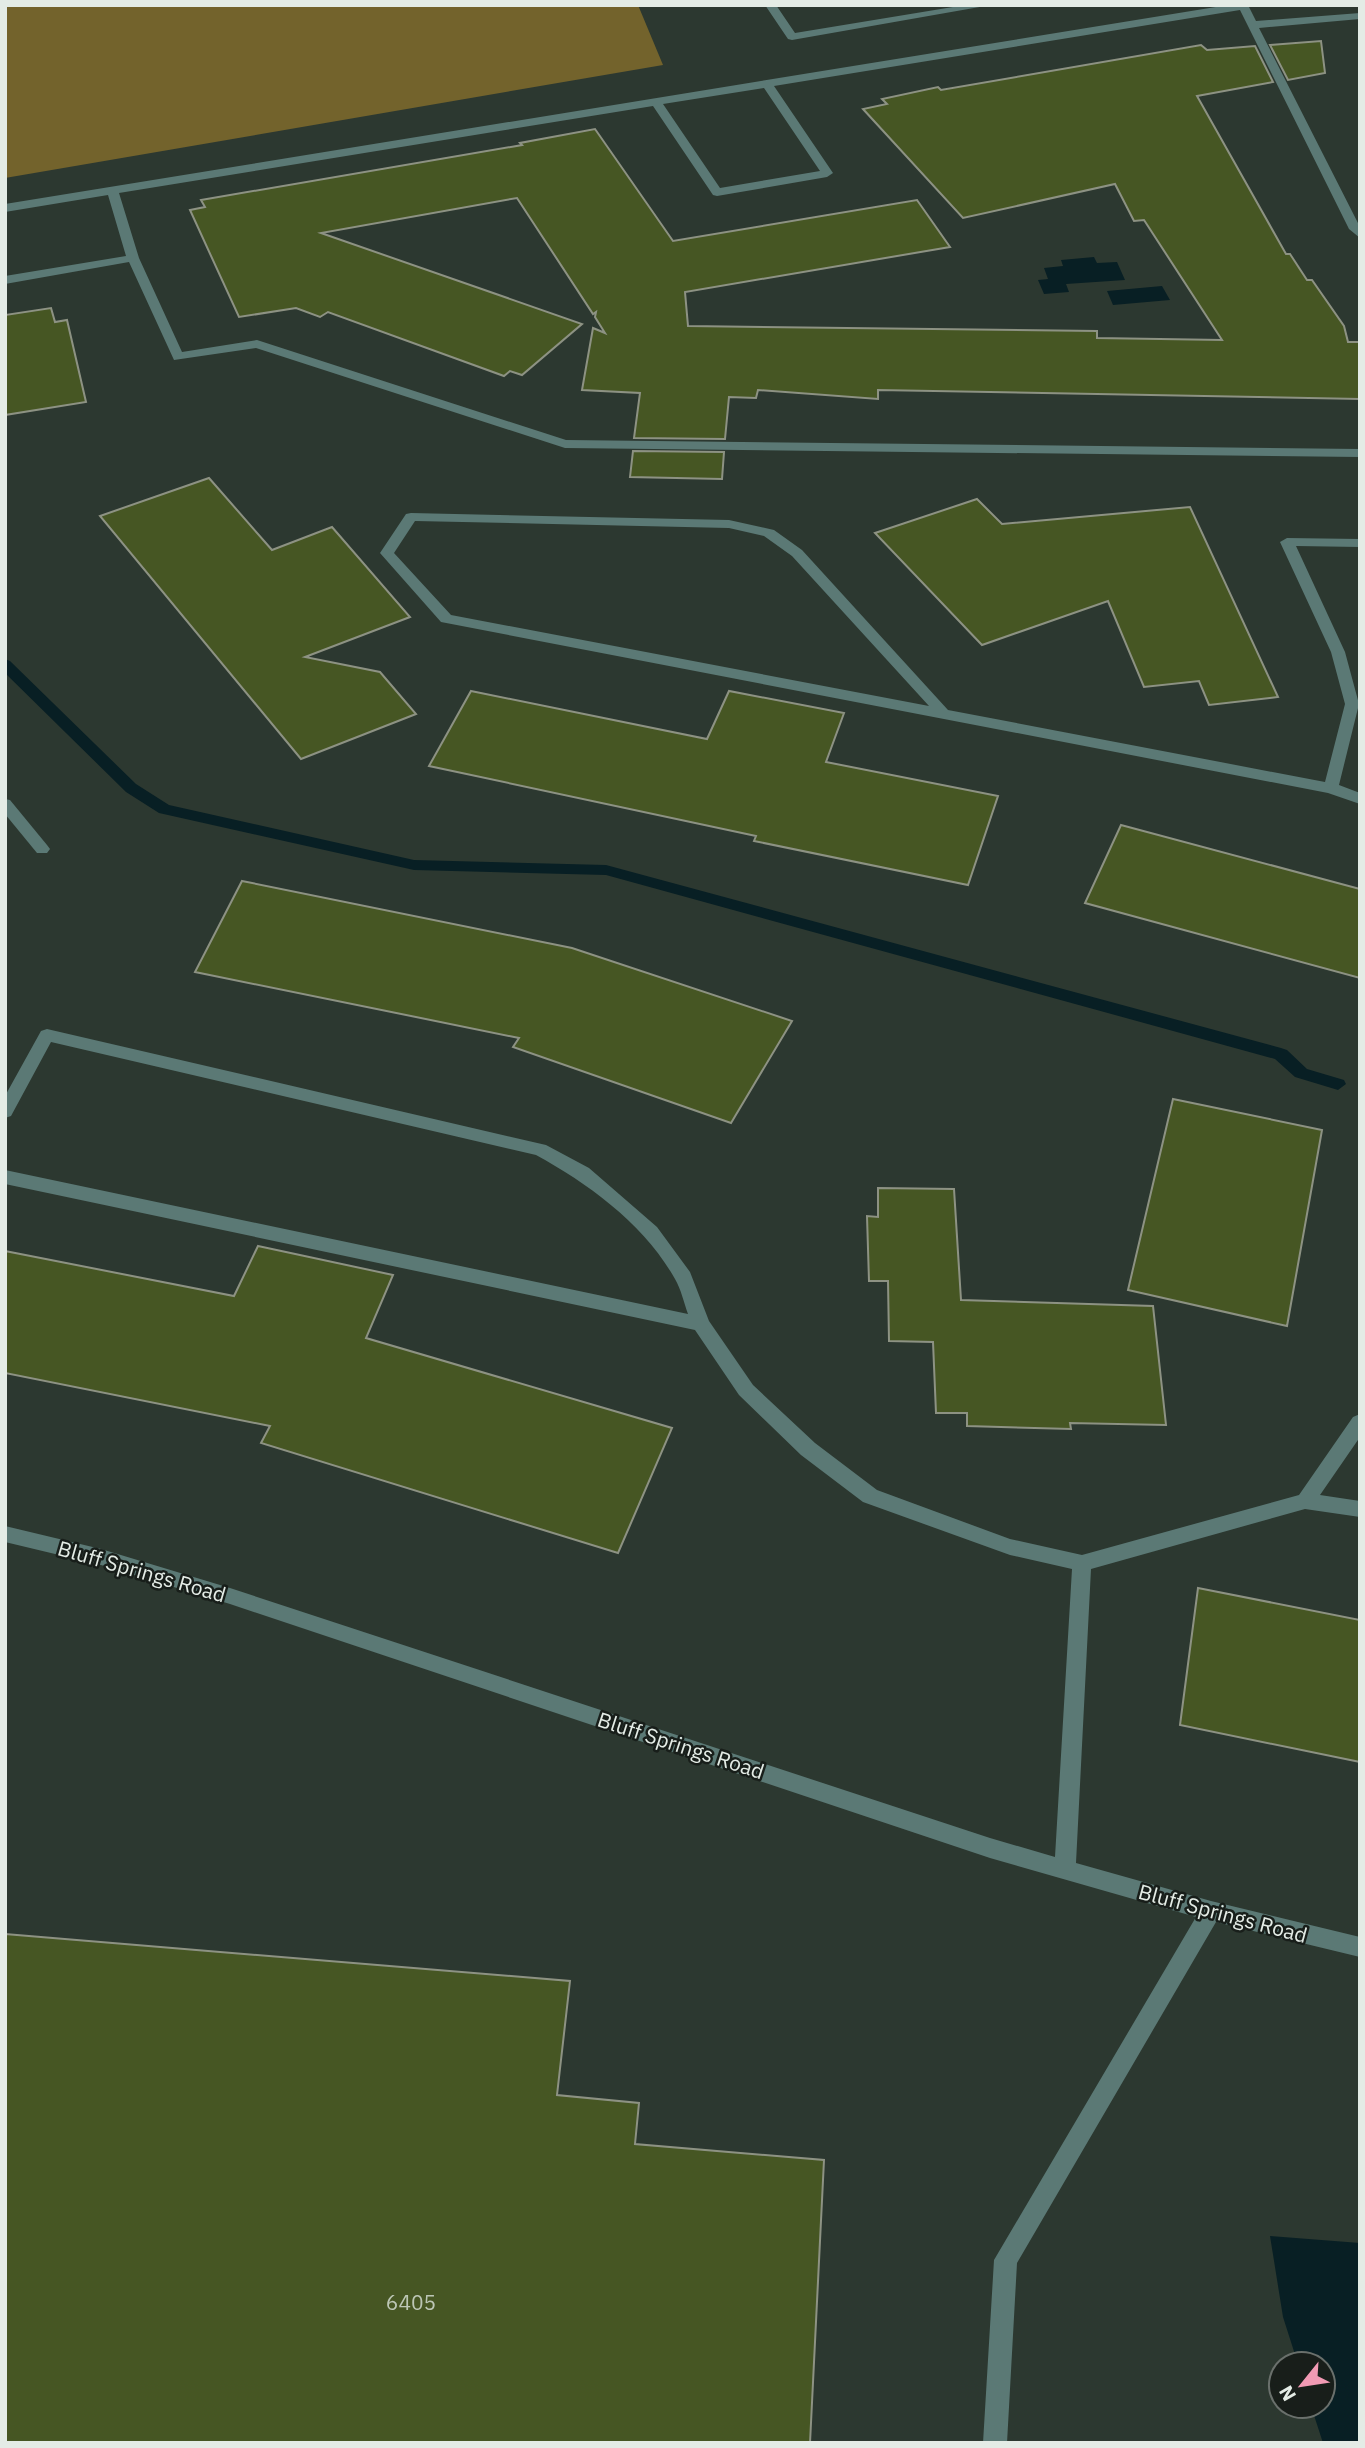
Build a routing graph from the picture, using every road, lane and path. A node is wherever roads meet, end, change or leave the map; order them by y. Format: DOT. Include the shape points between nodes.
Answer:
graph roads {
  1 [pos="770,5"];
  2 [pos="986,5"];
  3 [pos="1360,16"];
  4 [pos="1252,25"];
  5 [pos="767,84"];
  6 [pos="656,102"];
  7 [pos="113,191"];
  8 [pos="5,208"];
  9 [pos="1360,234"];
  10 [pos="133,258"];
  11 [pos="5,280"];
  12 [pos="1360,453"];
  13 [pos="1360,543"];
  14 [pos="942,712"];
  15 [pos="1331,788"];
  16 [pos="1360,799"];
  17 [pos="5,804"];
  18 [pos="42,849"];
  19 [pos="5,1112"];
  20 [pos="5,1177"];
  21 [pos="701,1324"];
  22 [pos="1360,1422"];
  23 [pos="1305,1501"];
  24 [pos="1360,1509"];
  25 [pos="5,1534"];
  26 [pos="1082,1563"];
  27 [pos="1065,1870"];
  28 [pos="1211,1910"];
  29 [pos="1360,1947"];
  30 [pos="995,2443"];
  1 -- 2 [label="street" via="792,37"];
  3 -- 4 [label="street"];
  4 -- 5 [label="street" via="1243,6"];
  4 -- 9 [label="street"];
  5 -- 6 [label="street"];
  5 -- 6 [label="street" via="827,173 717,192"];
  6 -- 7 [label="street"];
  7 -- 8 [label="street"];
  7 -- 10 [label="street"];
  10 -- 11 [label="street"];
  10 -- 12 [label="street" via="178,357 257,344 565,444"];
  13 -- 15 [label="street" via="1287,542 1338,652 1352,704"];
  14 -- 14 [label="street" via="797,553 769,533 729,524 411,517 387,552 446,619"];
  14 -- 15 [label="street"];
  15 -- 16 [label="street"];
  17 -- 18 [label="street"];
  19 -- 21 [label="street" via="47,1035 540,1150 583,1172 651,1232 684,1277"];
  20 -- 21 [label="street"];
  21 -- 26 [label="street" via="746,1390 808,1449 870,1496 1010,1547"];
  22 -- 23 [label="street"];
  23 -- 24 [label="street"];
  23 -- 26 [label="street"];
  25 -- 27 [label="street, Bluff Springs Road" via="230,1596"];
  26 -- 27 [label="street"];
  27 -- 28 [label="street, Bluff Springs Road"];
  28 -- 29 [label="street, Bluff Springs Road"];
  28 -- 30 [label="street" via="1006,2260"];
}
